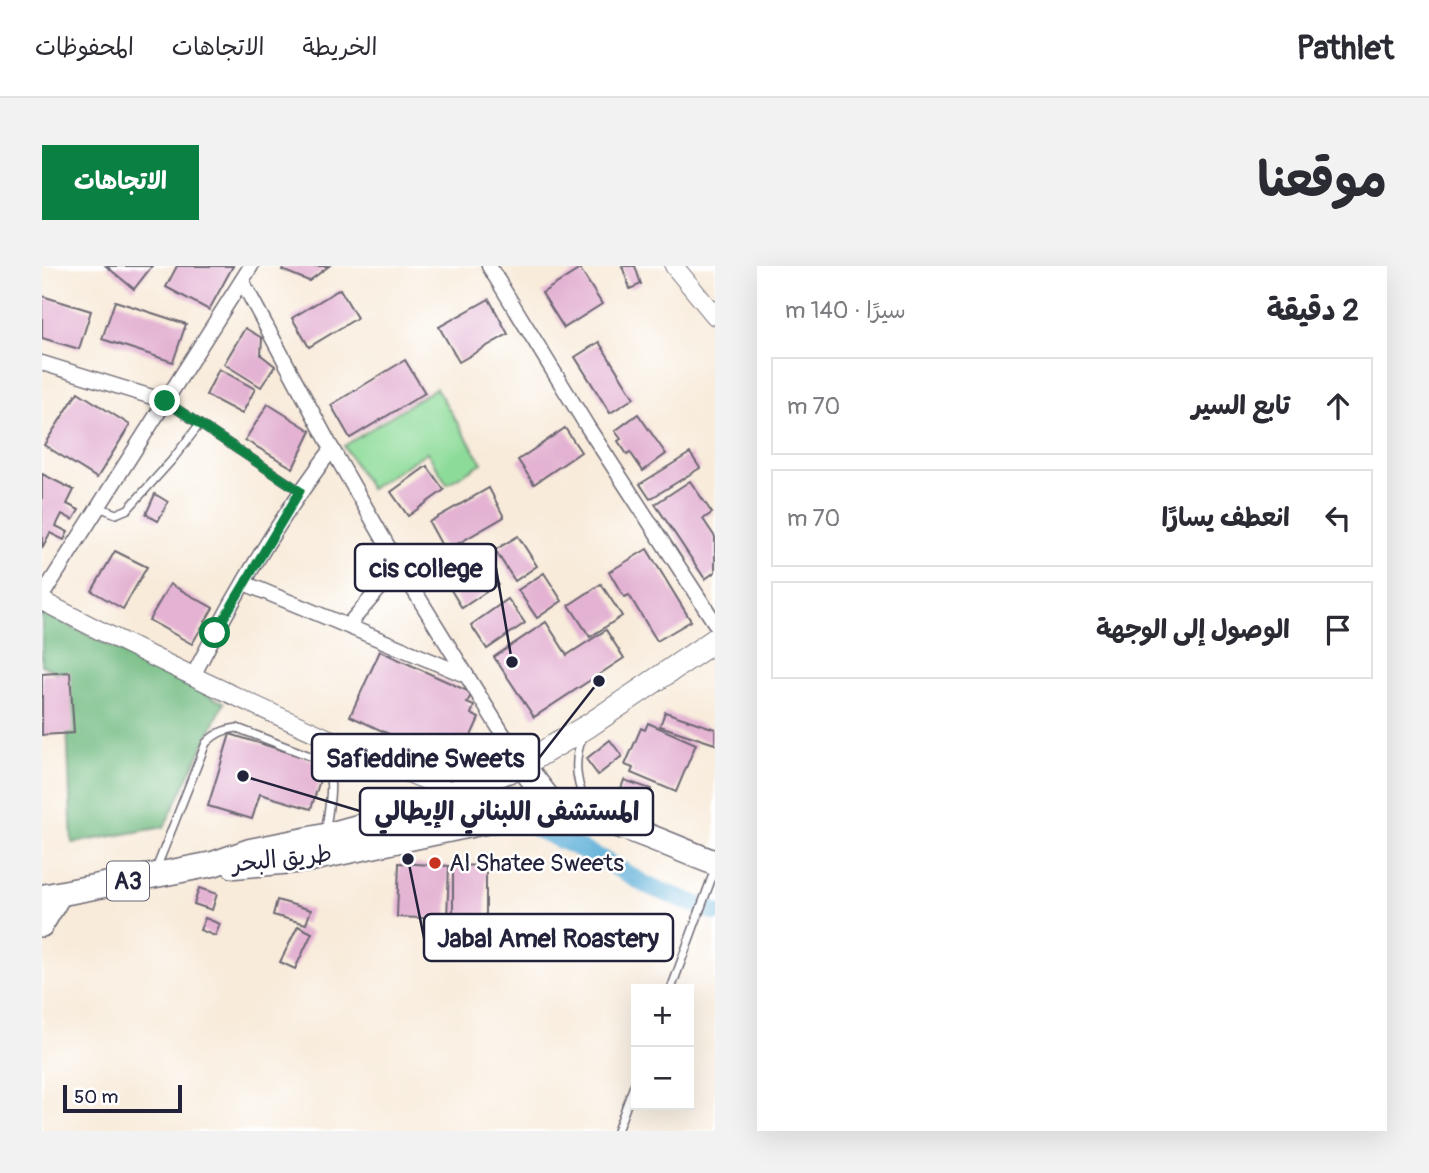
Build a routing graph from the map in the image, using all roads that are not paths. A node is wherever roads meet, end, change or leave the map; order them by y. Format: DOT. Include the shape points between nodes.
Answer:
graph roads {
  1 [pos="251,266"];
  2 [pos="489,266"];
  3 [pos="674,266"];
  4 [pos="242,281"];
  5 [pos="715,316"];
  6 [pos="42,363"];
  7 [pos="165,401"];
  8 [pos="199,425"];
  9 [pos="332,449"];
  10 [pos="300,491"];
  11 [pos="98,507"];
  12 [pos="399,566"];
  13 [pos="244,583"];
  14 [pos="42,598"];
  15 [pos="715,623"];
  16 [pos="348,625"];
  17 [pos="715,640"];
  18 [pos="465,675"];
  19 [pos="193,676"];
  20 [pos="588,726"];
  21 [pos="522,765"];
  22 [pos="456,793"];
  23 [pos="556,809"];
  24 [pos="596,818"];
  25 [pos="325,836"];
  26 [pos="715,863"];
  27 [pos="213,864"];
  28 [pos="715,869"];
  29 [pos="153,876"];
  30 [pos="51,896"];
  31 [pos="42,926"];
  32 [pos="673,984"];
  33 [pos="631,1093"];
  34 [pos="617,1131"];
  1 -- 4 [label="street"];
  2 -- 15 [label="street"];
  3 -- 5 [label="street"];
  4 -- 7 [label="street"];
  4 -- 9 [label="street"];
  6 -- 7 [label="street"];
  7 -- 8 [label="lane"];
  7 -- 11 [label="street"];
  8 -- 10 [label="lane"];
  8 -- 11 [label="lane" via="128,509 116,514"];
  9 -- 10 [label="street"];
  9 -- 12 [label="street"];
  10 -- 13 [label="street"];
  11 -- 14 [label="street"];
  12 -- 16 [label="street"];
  12 -- 18 [label="street"];
  13 -- 16 [label="street"];
  13 -- 19 [label="street"];
  14 -- 19 [label="street"];
  16 -- 18 [label="street"];
  17 -- 20 [label="main road"];
  18 -- 21 [label="street"];
  19 -- 22 [label="street"];
  20 -- 21 [label="main road"];
  20 -- 24 [label="lane" via="576,763 584,801"];
  21 -- 22 [label="highway, طريق البحر / A3"];
  21 -- 23 [label="highway"];
  22 -- 25 [label="highway, طريق البحر / A3"];
  23 -- 24 [label="highway, طريق البحر / A3"];
  23 -- 27 [label="highway, طريق البحر / A3" via="306,860 253,866"];
  24 -- 26 [label="highway, طريق البحر / A3"];
  25 -- 27 [label="highway, طريق البحر / A3" via="250,851"];
  25 -- 29 [label="lane" via="331,777 323,761 237,728 223,730 205,743"];
  27 -- 29 [label="highway, طريق البحر / A3"];
  28 -- 32 [label="lane"];
  29 -- 30 [label="highway, طريق البحر / A3"];
  30 -- 31 [label="main road"];
  33 -- 34 [label="lane"];
}
